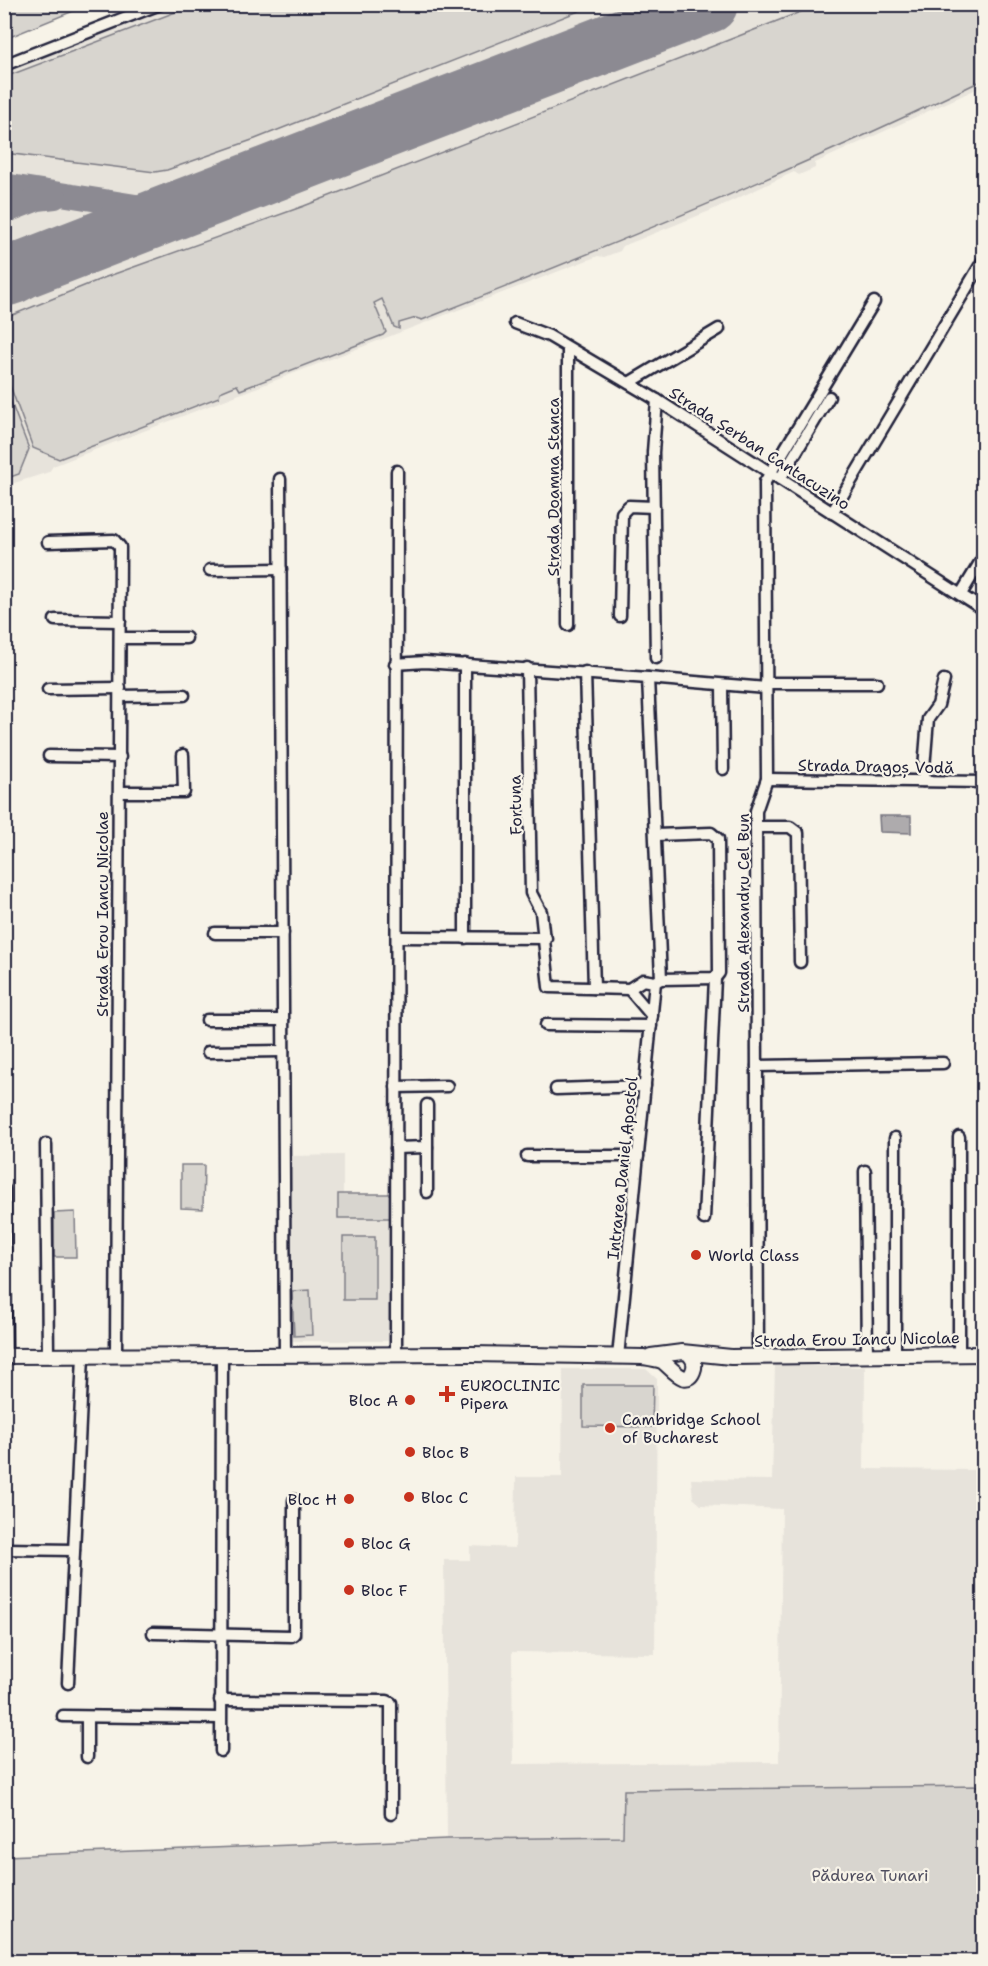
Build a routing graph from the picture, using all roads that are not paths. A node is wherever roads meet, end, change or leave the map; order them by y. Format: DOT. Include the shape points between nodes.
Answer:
graph roads {
  1 [pos="160,4"];
  2 [pos="4,65"];
  3 [pos="984,259"];
  4 [pos="874,302"];
  5 [pos="515,323"];
  6 [pos="719,329"];
  7 [pos="568,348"];
  8 [pos="629,383"];
  9 [pos="829,397"];
  10 [pos="657,400"];
  11 [pos="397,471"];
  12 [pos="770,472"];
  13 [pos="280,479"];
  14 [pos="780,479"];
  15 [pos="654,507"];
  16 [pos="832,513"];
  17 [pos="48,542"];
  18 [pos="984,556"];
  19 [pos="281,569"];
  20 [pos="210,570"];
  21 [pos="963,590"];
  22 [pos="984,610"];
  23 [pos="620,616"];
  24 [pos="55,620"];
  25 [pos="120,621"];
  26 [pos="568,625"];
  27 [pos="120,638"];
  28 [pos="186,638"];
  29 [pos="656,658"];
  30 [pos="395,664"];
  31 [pos="465,664"];
  32 [pos="528,668"];
  33 [pos="585,672"];
  34 [pos="648,678"];
  35 [pos="944,680"];
  36 [pos="877,683"];
  37 [pos="722,685"];
  38 [pos="766,685"];
  39 [pos="48,689"];
  40 [pos="120,692"];
  41 [pos="184,695"];
  42 [pos="183,755"];
  43 [pos="49,756"];
  44 [pos="120,756"];
  45 [pos="723,769"];
  46 [pos="767,779"];
  47 [pos="923,781"];
  48 [pos="984,782"];
  49 [pos="120,792"];
  50 [pos="756,827"];
  51 [pos="656,835"];
  52 [pos="215,933"];
  53 [pos="282,933"];
  54 [pos="398,937"];
  55 [pos="465,938"];
  56 [pos="546,938"];
  57 [pos="800,962"];
  58 [pos="715,978"];
  59 [pos="658,981"];
  60 [pos="594,988"];
  61 [pos="629,989"];
  62 [pos="207,1020"];
  63 [pos="283,1020"];
  64 [pos="651,1021"];
  65 [pos="546,1025"];
  66 [pos="283,1051"];
  67 [pos="208,1052"];
  68 [pos="943,1063"];
  69 [pos="757,1066"];
  70 [pos="447,1086"];
  71 [pos="645,1086"];
  72 [pos="396,1087"];
  73 [pos="556,1089"];
  74 [pos="427,1105"];
  75 [pos="959,1137"];
  76 [pos="895,1138"];
  77 [pos="46,1144"];
  78 [pos="396,1148"];
  79 [pos="427,1148"];
  80 [pos="527,1156"];
  81 [pos="638,1156"];
  82 [pos="865,1171"];
  83 [pos="4,1189"];
  84 [pos="427,1192"];
  85 [pos="704,1219"];
  86 [pos="396,1354"];
  87 [pos="984,1354"];
  88 [pos="222,1355"];
  89 [pos="285,1355"];
  90 [pos="867,1355"];
  91 [pos="895,1355"];
  92 [pos="960,1355"];
  93 [pos="5,1356"];
  94 [pos="48,1356"];
  95 [pos="83,1356"];
  96 [pos="116,1356"];
  97 [pos="618,1357"];
  98 [pos="646,1357"];
  99 [pos="758,1357"];
  100 [pos="687,1358"];
  101 [pos="670,1367"];
  102 [pos="294,1500"];
  103 [pos="4,1549"];
  104 [pos="74,1550"];
  105 [pos="153,1633"];
  106 [pos="221,1635"];
  107 [pos="68,1683"];
  108 [pos="220,1700"];
  109 [pos="63,1716"];
  110 [pos="87,1717"];
  111 [pos="220,1718"];
  112 [pos="221,1751"];
  113 [pos="87,1757"];
  114 [pos="392,1814"];
  1 -- 2 [label="street"];
  3 -- 16 [label="street"];
  4 -- 12 [label="street"];
  5 -- 7 [label="street, Strada Șerban Cantacuzino"];
  6 -- 8 [label="street"];
  7 -- 8 [label="street, Strada Șerban Cantacuzino"];
  7 -- 26 [label="street, Strada Doamna Stanca"];
  8 -- 10 [label="street, Strada Șerban Cantacuzino"];
  9 -- 14 [label="street"];
  10 -- 12 [label="street, Strada Șerban Cantacuzino"];
  10 -- 15 [label="street"];
  11 -- 30 [label="street"];
  12 -- 14 [label="street, Strada Șerban Cantacuzino"];
  12 -- 38 [label="street, Strada Alexandru Cel Bun" via="765,482"];
  13 -- 19 [label="street"];
  14 -- 16 [label="street, Strada Șerban Cantacuzino"];
  15 -- 23 [label="street" via="629,506 622,513"];
  15 -- 29 [label="street"];
  16 -- 21 [label="street, Strada Șerban Cantacuzino"];
  17 -- 25 [label="street, Strada Erou Iancu Nicolae" via="118,543"];
  18 -- 21 [label="street"];
  19 -- 20 [label="street"];
  19 -- 53 [label="street"];
  21 -- 22 [label="street, Strada Șerban Cantacuzino"];
  24 -- 25 [label="street"];
  25 -- 27 [label="street, Strada Erou Iancu Nicolae"];
  27 -- 28 [label="street"];
  27 -- 40 [label="street, Strada Erou Iancu Nicolae"];
  30 -- 31 [label="street"];
  30 -- 54 [label="street"];
  31 -- 32 [label="street"];
  31 -- 55 [label="street"];
  32 -- 33 [label="street"];
  32 -- 56 [label="street, Fortuna" via="531,893 541,912"];
  33 -- 34 [label="street"];
  33 -- 60 [label="street"];
  34 -- 37 [label="street"];
  34 -- 51 [label="street, Intrarea Daniel Apostol"];
  35 -- 47 [label="street" via="938,705 928,719"];
  36 -- 38 [label="street"];
  37 -- 38 [label="street"];
  37 -- 45 [label="street"];
  38 -- 46 [label="street, Strada Alexandru Cel Bun"];
  39 -- 40 [label="street"];
  40 -- 41 [label="street"];
  40 -- 44 [label="street, Strada Erou Iancu Nicolae"];
  42 -- 49 [label="street" via="184,792"];
  43 -- 44 [label="street"];
  44 -- 49 [label="street, Strada Erou Iancu Nicolae"];
  46 -- 47 [label="street, Strada Dragoș Vodă"];
  46 -- 50 [label="street, Strada Alexandru Cel Bun" via="756,812"];
  47 -- 48 [label="street, Strada Dragoș Vodă"];
  49 -- 96 [label="street, Strada Erou Iancu Nicolae"];
  50 -- 57 [label="street" via="790,827 798,833"];
  50 -- 69 [label="street, Strada Alexandru Cel Bun"];
  51 -- 58 [label="street" via="711,833 718,839 719,973"];
  51 -- 59 [label="street, Intrarea Daniel Apostol"];
  52 -- 53 [label="street"];
  53 -- 63 [label="street"];
  54 -- 55 [label="street"];
  54 -- 72 [label="street"];
  55 -- 56 [label="street"];
  56 -- 60 [label="street, Fortuna" via="549,987"];
  58 -- 59 [label="street"];
  58 -- 85 [label="street"];
  59 -- 61 [label="street" via="643,980"];
  59 -- 64 [label="street, Intrarea Daniel Apostol"];
  60 -- 61 [label="street"];
  61 -- 64 [label="street"];
  62 -- 63 [label="street"];
  63 -- 66 [label="street"];
  64 -- 65 [label="street"];
  64 -- 71 [label="street, Intrarea Daniel Apostol"];
  66 -- 67 [label="street"];
  66 -- 89 [label="street"];
  68 -- 69 [label="street"];
  69 -- 99 [label="street, Strada Alexandru Cel Bun"];
  70 -- 72 [label="street"];
  71 -- 73 [label="street"];
  71 -- 81 [label="street, Intrarea Daniel Apostol"];
  72 -- 78 [label="street"];
  74 -- 79 [label="street"];
  75 -- 92 [label="street"];
  76 -- 91 [label="street"];
  77 -- 94 [label="street"];
  78 -- 79 [label="street"];
  78 -- 86 [label="street"];
  79 -- 84 [label="street"];
  80 -- 81 [label="street"];
  81 -- 97 [label="street, Intrarea Daniel Apostol"];
  82 -- 90 [label="street"];
  83 -- 93 [label="street"];
  86 -- 89 [label="street, Strada Erou Iancu Nicolae"];
  86 -- 97 [label="street, Strada Erou Iancu Nicolae"];
  87 -- 92 [label="street, Strada Erou Iancu Nicolae"];
  88 -- 89 [label="street, Strada Erou Iancu Nicolae"];
  88 -- 96 [label="street, Strada Erou Iancu Nicolae"];
  88 -- 106 [label="street"];
  90 -- 91 [label="street, Strada Erou Iancu Nicolae"];
  90 -- 99 [label="street, Strada Erou Iancu Nicolae"];
  91 -- 92 [label="street, Strada Erou Iancu Nicolae"];
  93 -- 94 [label="street, Strada Erou Iancu Nicolae"];
  94 -- 95 [label="street, Strada Erou Iancu Nicolae"];
  95 -- 96 [label="street, Strada Erou Iancu Nicolae"];
  95 -- 104 [label="street"];
  97 -- 98 [label="street, Strada Erou Iancu Nicolae"];
  98 -- 100 [label="street, Strada Erou Iancu Nicolae"];
  98 -- 101 [label="street, Strada Erou Iancu Nicolae"];
  99 -- 100 [label="street, Strada Erou Iancu Nicolae"];
  100 -- 101 [label="street" via="671,1359"];
  100 -- 101 [label="street, Strada Erou Iancu Nicolae" via="692,1373 681,1377"];
  102 -- 106 [label="street" via="294,1634"];
  103 -- 104 [label="street"];
  104 -- 107 [label="street"];
  105 -- 106 [label="street"];
  106 -- 108 [label="street"];
  108 -- 111 [label="street"];
  108 -- 114 [label="street" via="391,1703"];
  109 -- 110 [label="street"];
  110 -- 111 [label="street"];
  110 -- 113 [label="street"];
  111 -- 112 [label="street"];
}
